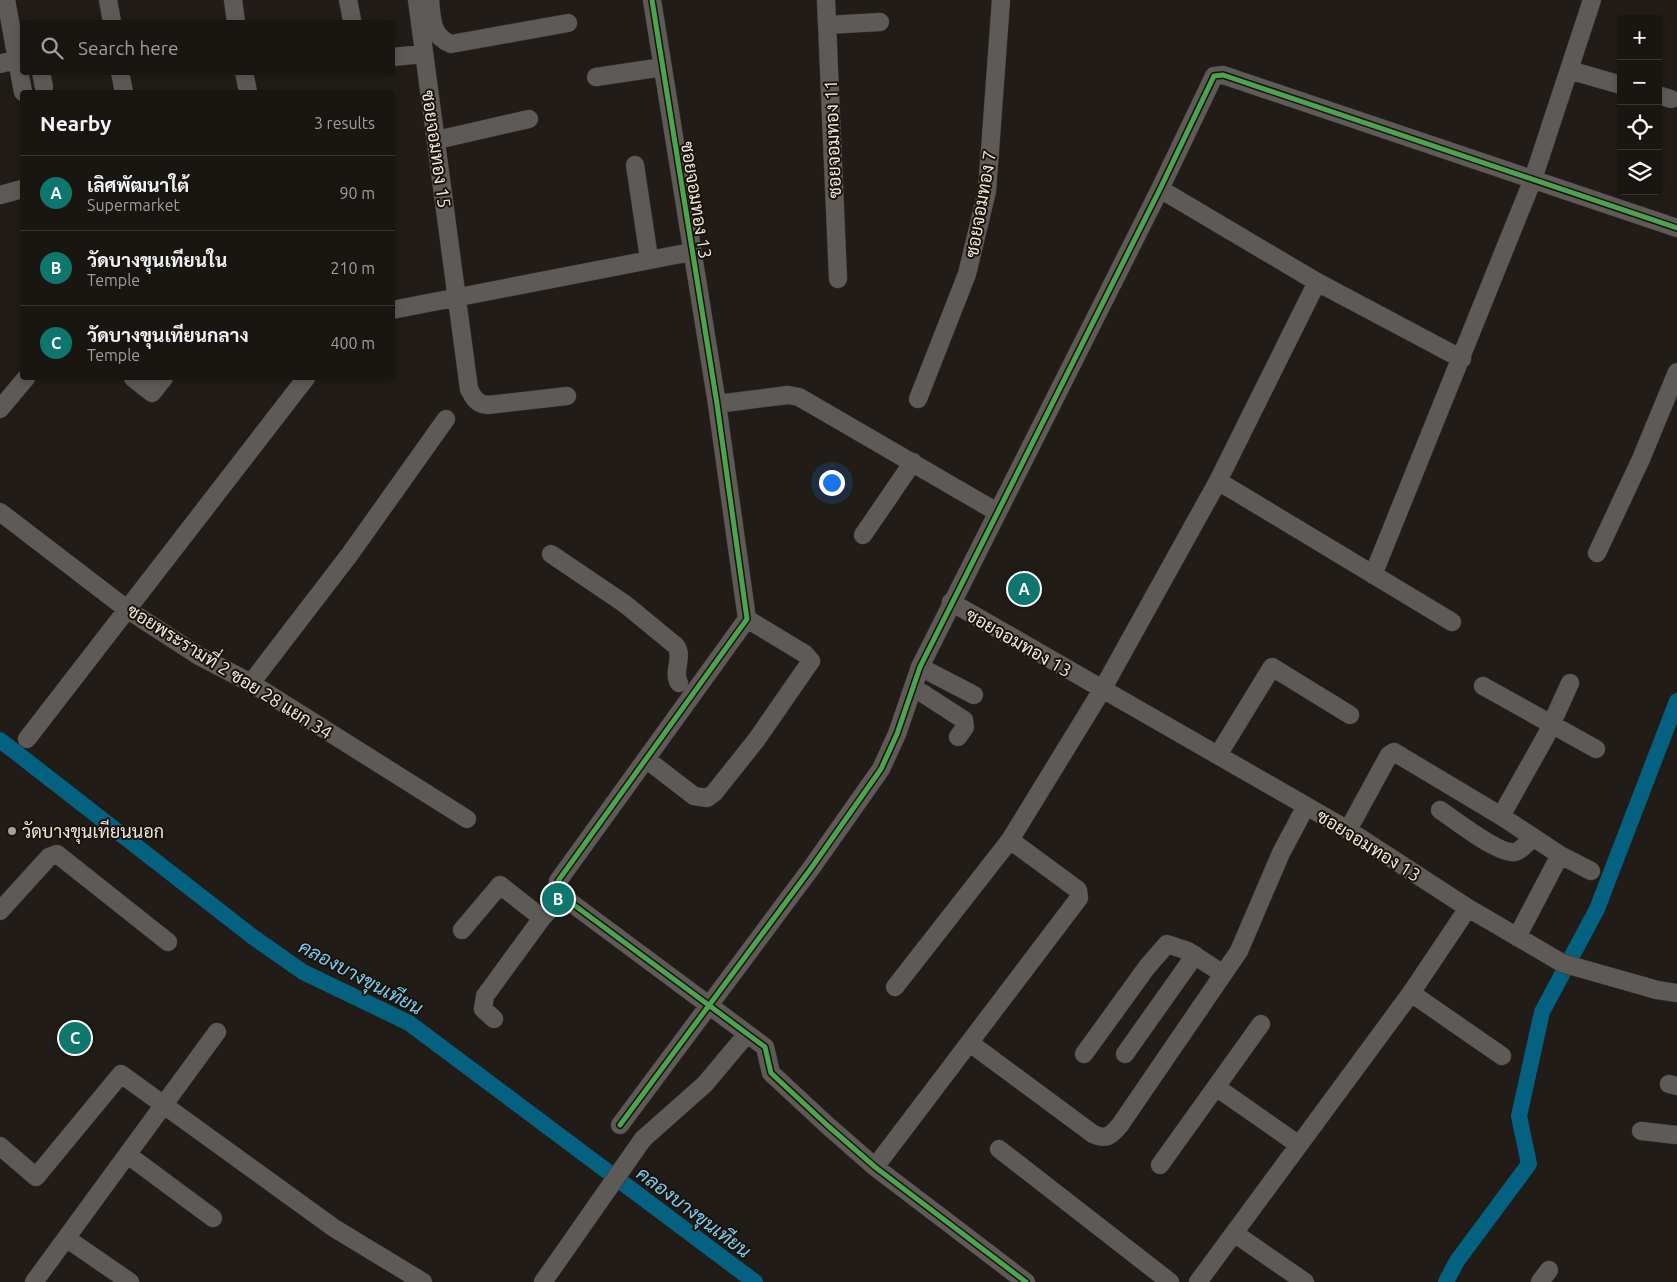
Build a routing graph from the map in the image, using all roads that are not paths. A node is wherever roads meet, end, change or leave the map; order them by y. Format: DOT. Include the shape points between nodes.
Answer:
graph roads {
  1 [pos="6,0"];
  2 [pos="108,0"];
  3 [pos="233,0"];
  4 [pos="348,0"];
  5 [pos="417,0"];
  6 [pos="430,0"];
  7 [pos="652,0"];
  8 [pos="826,0"];
  9 [pos="1001,0"];
  10 [pos="1592,0"];
  11 [pos="112,20"];
  12 [pos="236,20"];
  13 [pos="352,20"];
  14 [pos="880,22"];
  15 [pos="568,23"];
  16 [pos="827,25"];
  17 [pos="18,50"];
  18 [pos="424,54"];
  19 [pos="395,58"];
  20 [pos="0,64"];
  21 [pos="20,67"];
  22 [pos="662,67"];
  23 [pos="1569,70"];
  24 [pos="21,75"];
  25 [pos="121,75"];
  26 [pos="245,75"];
  27 [pos="596,77"];
  28 [pos="1617,83"];
  29 [pos="23,90"];
  30 [pos="124,90"];
  31 [pos="248,90"];
  32 [pos="529,119"];
  33 [pos="437,140"];
  34 [pos="635,165"];
  35 [pos="1533,179"];
  36 [pos="1160,189"];
  37 [pos="20,190"];
  38 [pos="0,195"];
  39 [pos="1677,228"];
  40 [pos="691,252"];
  41 [pos="649,258"];
  42 [pos="838,279"];
  43 [pos="1317,282"];
  44 [pos="458,299"];
  45 [pos="395,310"];
  46 [pos="1462,359"];
  47 [pos="1677,372"];
  48 [pos="24,380"];
  49 [pos="135,380"];
  50 [pos="162,380"];
  51 [pos="304,380"];
  52 [pos="567,396"];
  53 [pos="918,399"];
  54 [pos="716,404"];
  55 [pos="0,409"];
  56 [pos="446,419"];
  57 [pos="913,462"];
  58 [pos="1218,481"];
  59 [pos="0,512"];
  60 [pos="997,512"];
  61 [pos="863,535"];
  62 [pos="1597,553"];
  63 [pos="551,554"];
  64 [pos="1373,575"];
  65 [pos="951,602"];
  66 [pos="128,610"];
  67 [pos="747,619"];
  68 [pos="1452,622"];
  69 [pos="920,667"];
  70 [pos="251,683"];
  71 [pos="1570,683"];
  72 [pos="1483,686"];
  73 [pos="914,687"];
  74 [pos="687,689"];
  75 [pos="1102,690"];
  76 [pos="974,695"];
  77 [pos="1350,715"];
  78 [pos="1551,725"];
  79 [pos="958,737"];
  80 [pos="27,739"];
  81 [pos="1596,749"];
  82 [pos="1218,755"];
  83 [pos="646,759"];
  84 [pos="1306,806"];
  85 [pos="1440,810"];
  86 [pos="1501,816"];
  87 [pos="467,819"];
  88 [pos="1348,830"];
  89 [pos="1533,837"];
  90 [pos="1010,840"];
  91 [pos="1560,856"];
  92 [pos="1591,871"];
  93 [pos="562,896"];
  94 [pos="1468,908"];
  95 [pos="0,911"];
  96 [pos="542,918"];
  97 [pos="462,930"];
  98 [pos="1517,937"];
  99 [pos="168,942"];
  100 [pos="1195,955"];
  101 [pos="1223,974"];
  102 [pos="895,987"];
  103 [pos="1411,993"];
  104 [pos="1677,993"];
  105 [pos="707,1005"];
  106 [pos="494,1019"];
  107 [pos="1261,1024"];
  108 [pos="217,1032"];
  109 [pos="747,1034"];
  110 [pos="970,1043"];
  111 [pos="1084,1054"];
  112 [pos="1125,1054"];
  113 [pos="1502,1056"];
  114 [pos="1216,1087"];
  115 [pos="164,1105"];
  116 [pos="620,1125"];
  117 [pos="1641,1131"];
  118 [pos="1677,1135"];
  119 [pos="1299,1145"];
  120 [pos="0,1146"];
  121 [pos="999,1150"];
  122 [pos="128,1155"];
  123 [pos="1160,1165"];
  124 [pos="875,1167"];
  125 [pos="213,1218"];
  126 [pos="1234,1233"];
  127 [pos="66,1238"];
  128 [pos="34,1282"];
  129 [pos="130,1282"];
  130 [pos="423,1282"];
  131 [pos="543,1282"];
  132 [pos="1026,1282"];
  133 [pos="1169,1282"];
  134 [pos="1198,1282"];
  135 [pos="1305,1282"];
  1 -- 17 [label="street"];
  2 -- 11 [label="street"];
  3 -- 12 [label="street"];
  4 -- 13 [label="street"];
  5 -- 18 [label="street, ซอยจอมทอง 15"];
  6 -- 15 [label="street" via="432,27 450,44"];
  7 -- 22 [label="street, ซอยจอมทอง 13"];
  8 -- 16 [label="street, ซอยจอมทอง 11"];
  9 -- 53 [label="street, ซอยจอมทอง 7" via="987,191 967,274"];
  10 -- 23 [label="street"];
  14 -- 16 [label="street"];
  16 -- 42 [label="street, ซอยจอมทอง 11"];
  17 -- 20 [label="street"];
  17 -- 21 [label="street"];
  18 -- 19 [label="street"];
  18 -- 33 [label="street, ซอยจอมทอง 15"];
  22 -- 27 [label="street"];
  22 -- 40 [label="street, ซอยจอมทอง 13"];
  23 -- 28 [label="street"];
  23 -- 35 [label="street"];
  24 -- 29 [label="street"];
  25 -- 30 [label="street"];
  26 -- 31 [label="street"];
  32 -- 33 [label="street"];
  33 -- 44 [label="street, ซอยจอมทอง 15"];
  34 -- 41 [label="street"];
  35 -- 36 [label="street, ซอยจอมทอง 13" via="1219,74 1212,78"];
  35 -- 39 [label="street, ซอยจอมทอง 13"];
  35 -- 46 [label="street"];
  36 -- 43 [label="street"];
  36 -- 60 [label="street, ซอยจอมทอง 13"];
  37 -- 38 [label="street"];
  40 -- 41 [label="street"];
  40 -- 54 [label="street, ซอยจอมทอง 13"];
  41 -- 44 [label="street"];
  43 -- 46 [label="street"];
  43 -- 58 [label="street"];
  44 -- 45 [label="street"];
  44 -- 52 [label="street, ซอยจอมทอง 15" via="469,390 474,399 488,405"];
  46 -- 64 [label="street"];
  47 -- 62 [label="street"];
  48 -- 55 [label="street"];
  49 -- 50 [label="street" via="152,393"];
  51 -- 66 [label="street"];
  54 -- 57 [label="street" via="788,395 799,397"];
  54 -- 67 [label="street, ซอยจอมทอง 13"];
  56 -- 70 [label="street" via="350,554"];
  57 -- 60 [label="street"];
  57 -- 61 [label="street"];
  58 -- 64 [label="street"];
  58 -- 75 [label="street"];
  59 -- 66 [label="street, ซอยพระรามที่ 2 ซอย 28 แยก 34"];
  60 -- 65 [label="street, ซอยจอมทอง 13"];
  63 -- 74 [label="street" via="625,604 676,646 679,652 676,674"];
  64 -- 68 [label="street"];
  65 -- 69 [label="street"];
  65 -- 75 [label="street, ซอยจอมทอง 13"];
  66 -- 70 [label="street, ซอยพระรามที่ 2 ซอย 28 แยก 34" via="199,656"];
  66 -- 80 [label="street"];
  67 -- 74 [label="street"];
  67 -- 83 [label="street" via="812,661 758,739 707,798 694,796"];
  69 -- 73 [label="street"];
  69 -- 76 [label="street"];
  70 -- 87 [label="street, ซอยพระรามที่ 2 ซอย 28 แยก 34"];
  71 -- 78 [label="street"];
  72 -- 78 [label="street"];
  73 -- 79 [label="street" via="964,720 965,727"];
  73 -- 105 [label="street" via="881,769 812,867"];
  74 -- 83 [label="street"];
  75 -- 82 [label="street, ซอยจอมทอง 13"];
  75 -- 90 [label="street"];
  77 -- 82 [label="street" via="1272,666"];
  78 -- 81 [label="street"];
  78 -- 86 [label="street"];
  82 -- 84 [label="street, ซอยจอมทอง 13"];
  83 -- 93 [label="street" via="558,882 557,888"];
  84 -- 88 [label="street, ซอยจอมทอง 13"];
  84 -- 101 [label="street" via="1281,853 1239,951"];
  85 -- 89 [label="street" via="1506,851 1521,850"];
  86 -- 88 [label="street" via="1392,752"];
  86 -- 89 [label="street"];
  88 -- 94 [label="street, ซอยจอมทอง 13"];
  89 -- 91 [label="street"];
  90 -- 102 [label="street"];
  90 -- 110 [label="street" via="1078,890 1079,898"];
  91 -- 92 [label="street"];
  91 -- 98 [label="street"];
  93 -- 96 [label="street"];
  93 -- 105 [label="street"];
  94 -- 98 [label="street, ซอยจอมทอง 13"];
  94 -- 103 [label="street"];
  95 -- 99 [label="street" via="49,857 57,854"];
  96 -- 97 [label="street" via="500,886"];
  96 -- 106 [label="street" via="483,1000 483,1009"];
  98 -- 104 [label="street, ซอยจอมทอง 13" via="1562,963"];
  100 -- 101 [label="street"];
  100 -- 111 [label="street" via="1174,944 1162,947"];
  100 -- 112 [label="street"];
  101 -- 110 [label="street" via="1120,1126 1108,1137 1093,1134"];
  103 -- 113 [label="street"];
  103 -- 119 [label="street"];
  105 -- 109 [label="street"];
  105 -- 116 [label="street"];
  107 -- 114 [label="street"];
  108 -- 115 [label="street"];
  109 -- 124 [label="street" via="766,1049 771,1074"];
  109 -- 131 [label="street" via="705,1084 642,1139"];
  110 -- 124 [label="street"];
  114 -- 119 [label="street"];
  114 -- 123 [label="street"];
  115 -- 120 [label="street" via="121,1074 36,1177"];
  115 -- 122 [label="street"];
  115 -- 130 [label="street" via="334,1228"];
  117 -- 118 [label="street"];
  119 -- 126 [label="street"];
  121 -- 133 [label="street"];
  122 -- 125 [label="street"];
  122 -- 127 [label="street"];
  124 -- 132 [label="street"];
  126 -- 134 [label="street"];
  126 -- 135 [label="street"];
  127 -- 128 [label="street"];
  127 -- 129 [label="street"];
}
